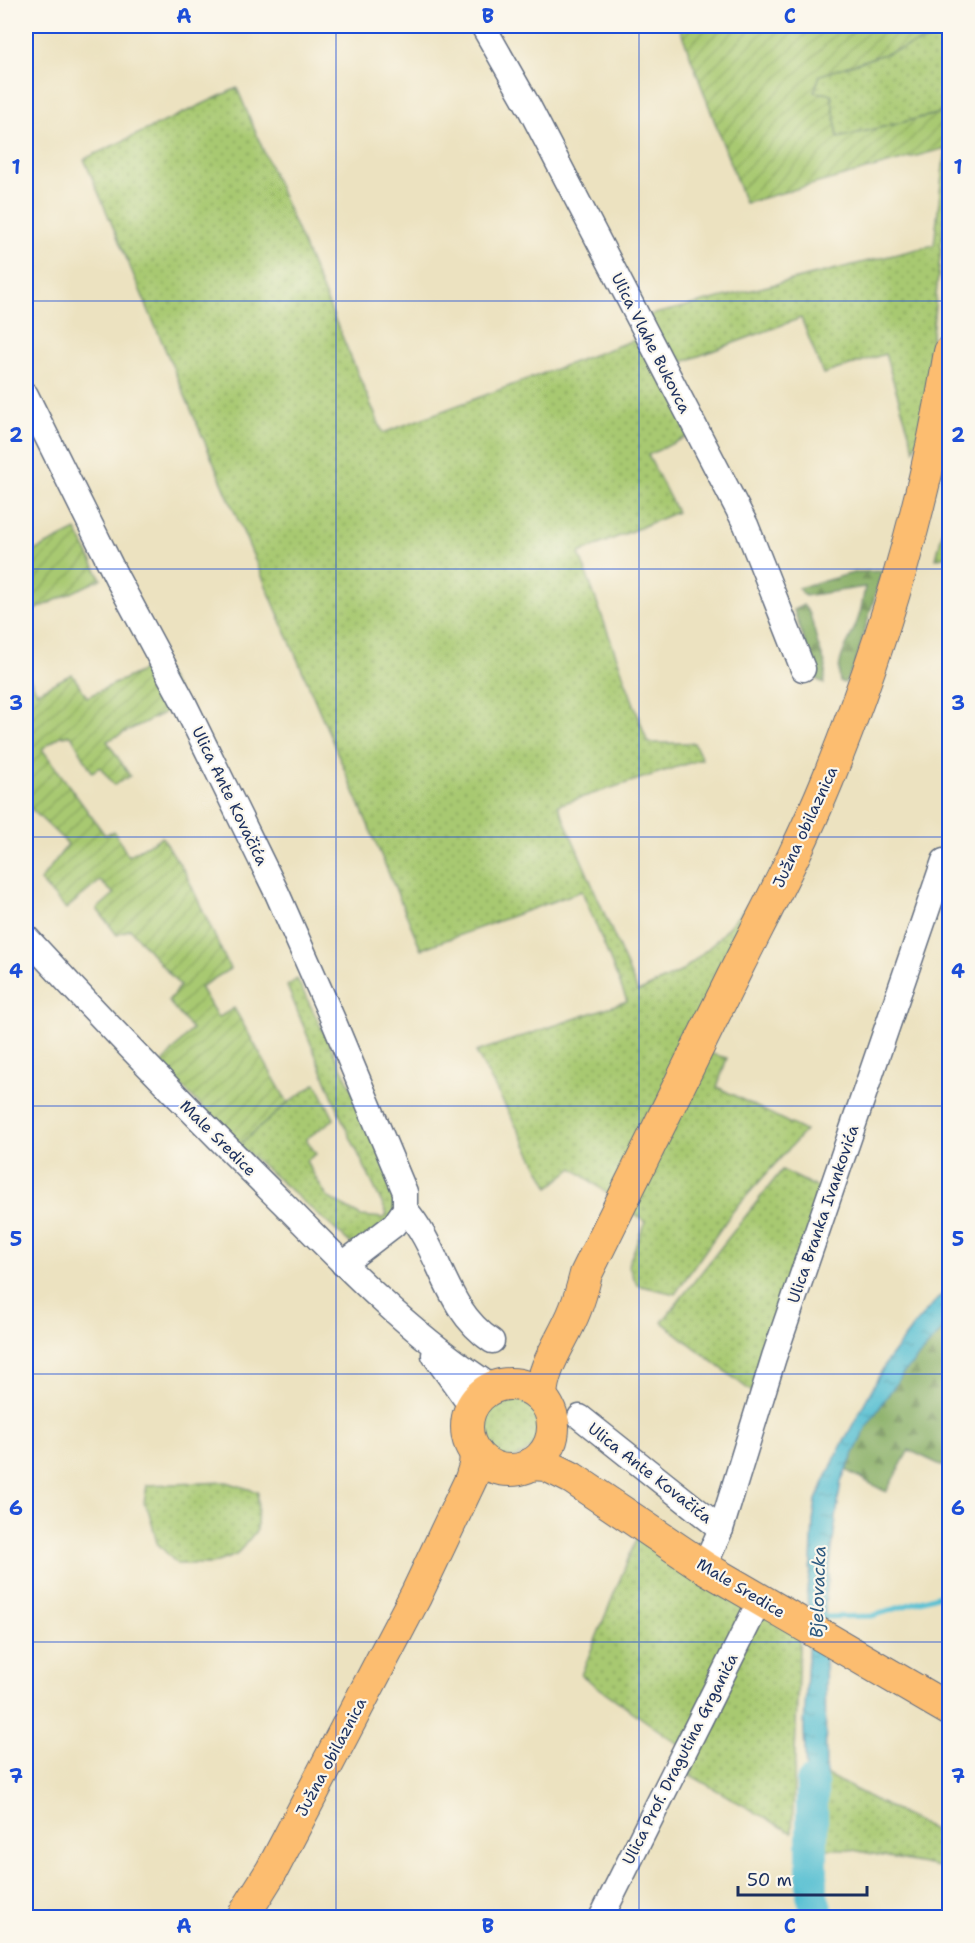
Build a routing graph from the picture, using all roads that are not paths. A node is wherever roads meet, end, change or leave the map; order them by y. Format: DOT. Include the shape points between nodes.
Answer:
graph roads {
  1 [pos="483,26"];
  2 [pos="950,352"];
  3 [pos="26,395"];
  4 [pos="803,669"];
  5 [pos="944,861"];
  6 [pos="26,937"];
  7 [pos="405,1209"];
  8 [pos="343,1264"];
  9 [pos="586,1274"];
  10 [pos="417,1332"];
  11 [pos="492,1341"];
  12 [pos="503,1385"];
  13 [pos="541,1397"];
  14 [pos="470,1412"];
  15 [pos="580,1417"];
  16 [pos="552,1433"];
  17 [pos="476,1454"];
  18 [pos="520,1467"];
  19 [pos="642,1525"];
  20 [pos="721,1529"];
  21 [pos="704,1567"];
  22 [pos="416,1595"];
  23 [pos="760,1600"];
  24 [pos="950,1710"];
  25 [pos="242,1917"];
  26 [pos="601,1917"];
  1 -- 4 [label="street, Ulica Vlahe Bukovca" via="746,525"];
  2 -- 9 [label="main road, Južna obilaznica" via="919,509 889,614 827,782"];
  3 -- 7 [label="street, Ulica Ante Kovačića" via="277,892 396,1168 405,1192"];
  5 -- 20 [label="street, Ulica Branka Ivankovića" via="774,1357"];
  6 -- 8 [label="street, Male Sredice"];
  7 -- 8 [label="street" via="394,1225"];
  7 -- 11 [label="street, Ulica Ante Kovačića" via="419,1225 457,1306 477,1331"];
  8 -- 10 [label="street, Male Sredice"];
  9 -- 12 [label="main road, Južna obilaznica" via="556,1316 532,1361 519,1378"];
  9 -- 13 [label="main road, Južna obilaznica" via="575,1311 547,1369"];
  10 -- 12 [label="street, Male Sredice" via="486,1383"];
  10 -- 14 [label="street, Male Sredice" via="455,1382"];
  12 -- 13 [label="main road" via="520,1385"];
  12 -- 14 [label="main road" via="487,1391"];
  13 -- 16 [label="main road" via="552,1420"];
  14 -- 17 [label="main road" via="469,1441"];
  15 -- 20 [label="street, Ulica Ante Kovačića"];
  16 -- 18 [label="main road" via="541,1456"];
  16 -- 19 [label="main road, Male Sredice" via="560,1448"];
  17 -- 18 [label="main road" via="490,1465"];
  17 -- 22 [label="main road, Južna obilaznica" via="471,1479"];
  18 -- 19 [label="main road, Male Sredice" via="546,1465 561,1472"];
  18 -- 22 [label="main road, Južna obilaznica" via="495,1477 484,1490"];
  19 -- 21 [label="main road, Male Sredice"];
  20 -- 21 [label="street, Ulica Branka Ivankovića"];
  21 -- 23 [label="main road, Male Sredice"];
  22 -- 25 [label="main road, Južna obilaznica" via="272,1870"];
  23 -- 24 [label="main road, Male Sredice"];
  23 -- 26 [label="street, Ulica Prof. Dragutina Grganića"];
}
